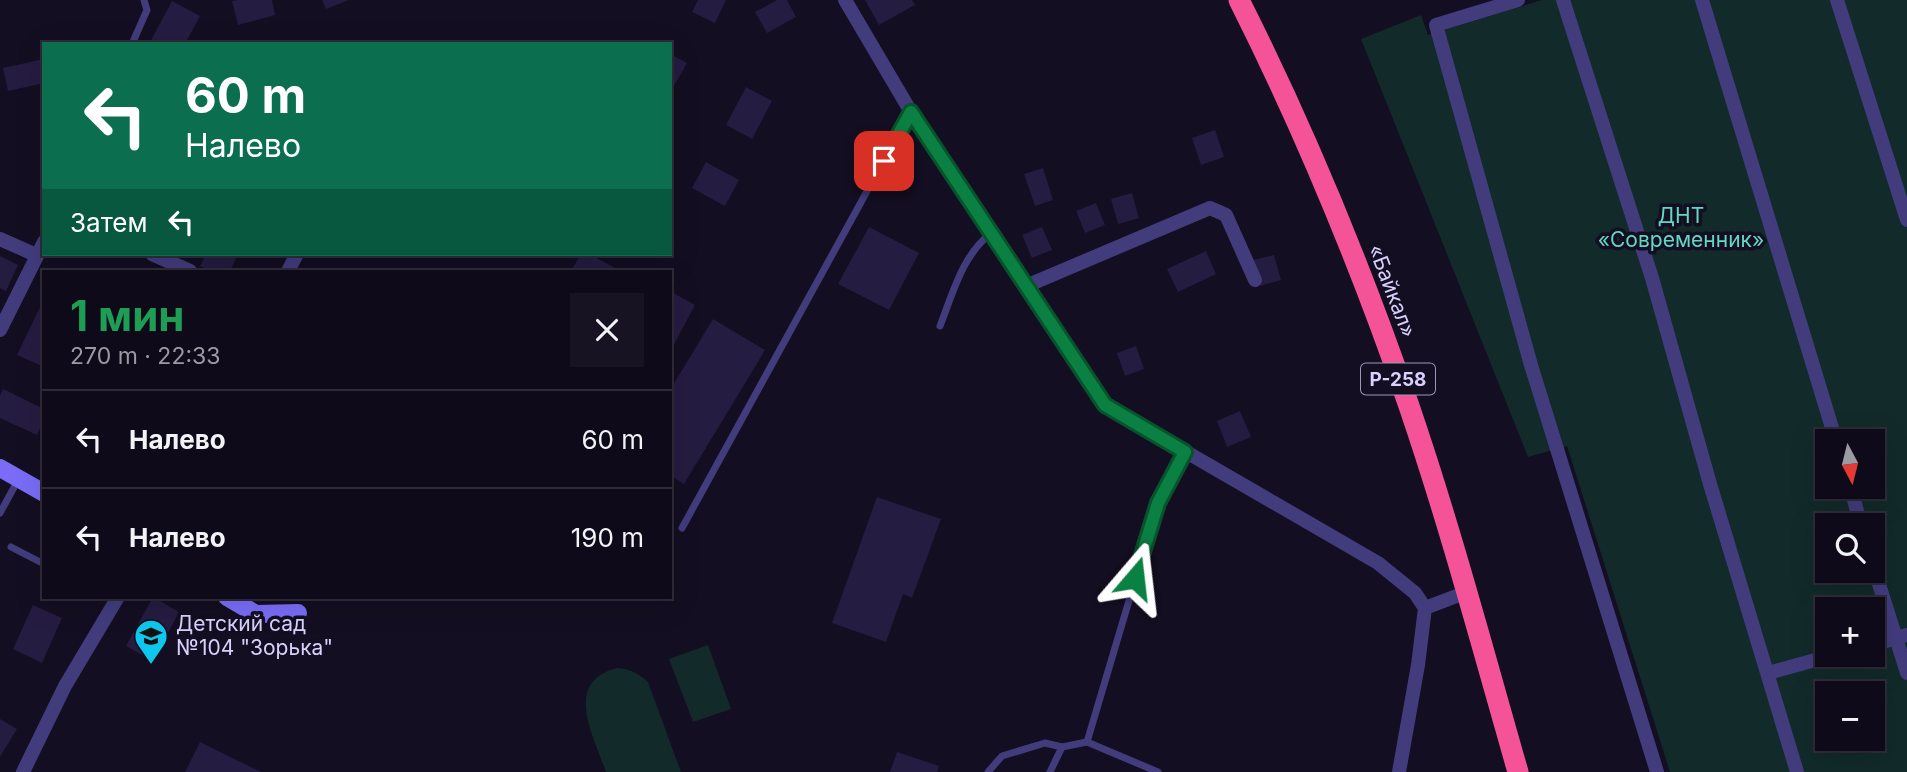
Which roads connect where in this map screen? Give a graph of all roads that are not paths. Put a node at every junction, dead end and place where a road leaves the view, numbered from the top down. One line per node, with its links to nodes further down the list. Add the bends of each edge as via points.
1 (144, 0): 8 (lane, via 146,10)
2 (845, 0): 9 (street)
3 (1239, 0): 31 (highway, «Байкал» / Р-258, via 1318,167 1409,406)
4 (1518, 0): 48 (street, via 1436,25 1531,365)
5 (1563, 0): 38 (street, via 1652,278)
6 (1702, 0): 21 (street)
7 (1837, 0): 10 (street)
8 (133, 42)
9 (911, 112): 11 (street); 27 (lane)
10 (1907, 220)
11 (991, 233): 18 (street); 19 (lane, via 968,257)
12 (0, 239): 14 (street)
13 (42, 246): 14 (street)
14 (36, 256): 20 (street)
15 (157, 256): 16 (street)
16 (189, 270)
17 (1255, 280): 18 (street, via 1226,215 1210,208)
18 (1026, 286): 22 (street, via 1105,405)
19 (940, 326)
20 (0, 330)
21 (1832, 429)
22 (1185, 452): 34 (street, via 1378,563 1415,593); 40 (lane, via 1158,503)
23 (0, 468): 24 (street)
24 (19, 479): 25 (street); 26 (lane)
25 (42, 492)
26 (0, 513)
27 (682, 528)
28 (11, 547): 29 (lane)
29 (42, 563)
30 (1880, 583): 36 (street)
31 (1466, 592): 34 (street); 47 (highway, «Байкал» / Р-258)
32 (117, 599): 42 (street, via 65,686)
33 (230, 599): 35 (street, via 256,614)
34 (1425, 608): 46 (street)
35 (299, 613)
36 (1901, 637): 39 (street)
37 (1815, 660): 38 (street)
38 (1768, 673): 49 (street)
39 (1907, 673)
40 (1087, 742): 41 (lane); 45 (lane)
41 (1062, 747): 43 (lane, via 1045,743 1002,756); 44 (lane)
42 (23, 772)
43 (988, 772)
44 (1050, 772)
45 (1158, 772)
46 (1399, 772)
47 (1517, 772)
48 (1657, 772)
49 (1797, 772)

